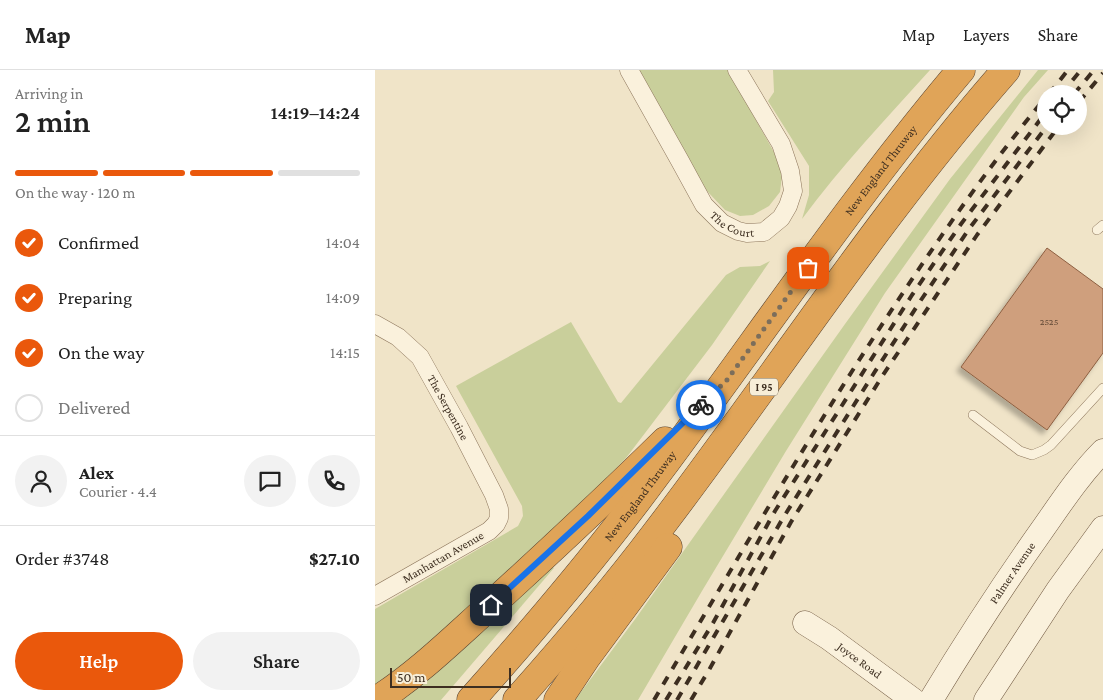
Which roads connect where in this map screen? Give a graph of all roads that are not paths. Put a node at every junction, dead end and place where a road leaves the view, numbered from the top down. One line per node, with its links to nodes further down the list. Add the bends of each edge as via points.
1 (629, 70): 2 (street, The Court, via 704,205 722,223 737,231 764,232 781,218 788,206 793,191 791,178 781,144)
2 (737, 70)
3 (961, 70): 6 (highway, New England Thruway / I 95, via 857,201)
4 (1006, 70): 8 (highway, I 95, via 882,224)
5 (375, 324): 11 (street, The Serpentine, via 398,337 420,357 464,436)
6 (727, 380): 15 (highway, via 588,516 418,670); 16 (highway, New England Thruway / I 95, via 609,538)
7 (1103, 388): 9 (lane, via 1051,445 1031,455 1020,451)
8 (744, 415): 17 (highway, I 95, via 618,581); 18 (highway, via 697,503 671,543)
9 (973, 415)
10 (1103, 451): 20 (street, Palmer Avenue, via 1023,557)
11 (499, 509): 13 (street, Manhattan Avenue, via 499,518 489,531)
12 (1103, 528): 21 (street)
13 (375, 596)
14 (805, 624): 19 (street, Joyce Road)
15 (377, 700)
16 (471, 700)
17 (517, 700)
18 (558, 700)
19 (913, 700)
20 (931, 700)
21 (986, 700)

